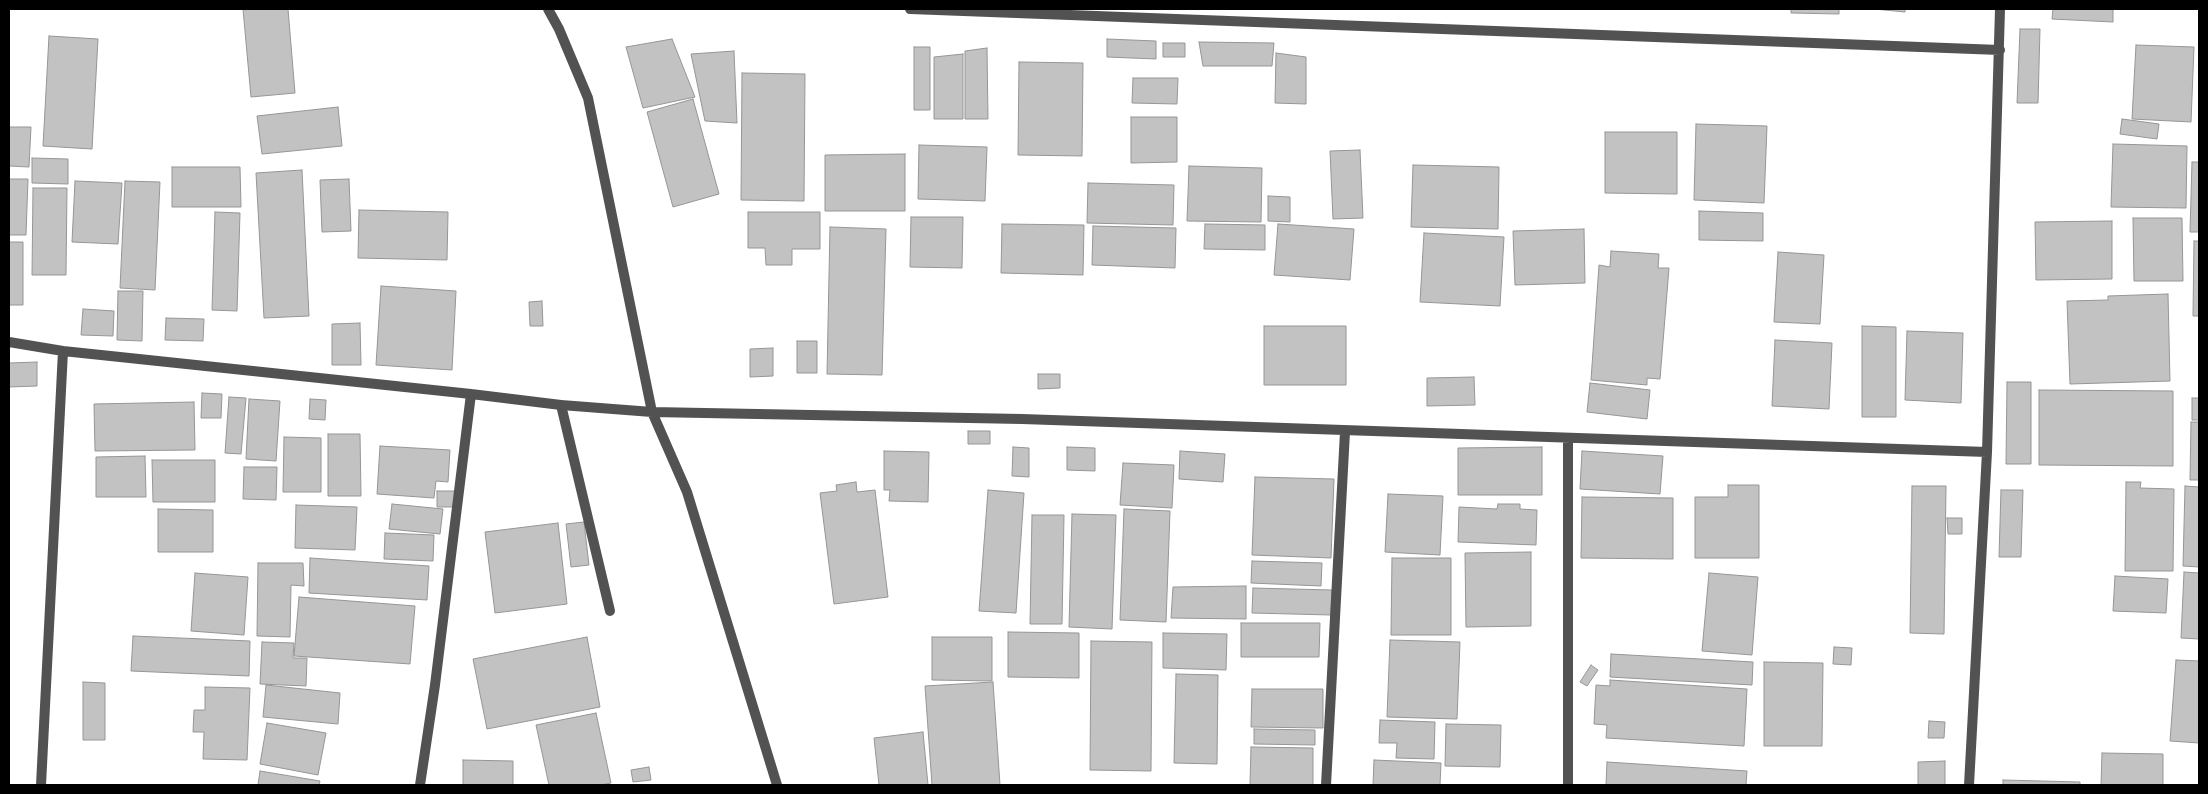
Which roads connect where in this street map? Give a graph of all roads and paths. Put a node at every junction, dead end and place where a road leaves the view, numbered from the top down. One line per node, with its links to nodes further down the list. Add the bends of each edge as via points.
1 (548, 9): 10 (street, via 588,98)
2 (910, 9): 4 (street)
3 (2000, 9): 5 (street)
4 (1018, 10): 5 (street)
5 (2000, 50): 13 (street)
6 (9, 342): 7 (street)
7 (63, 350): 8 (street); 15 (street)
8 (471, 394): 9 (street); 16 (street)
9 (561, 406): 10 (street); 14 (street)
10 (652, 412): 11 (street, via 1022,420); 17 (street, via 687,492)
11 (1346, 432): 12 (street); 18 (street)
12 (1568, 440): 13 (street); 19 (street)
13 (1987, 452): 20 (street)
14 (610, 611)
15 (41, 785)
16 (420, 785)
17 (777, 785)
18 (1326, 785)
19 (1568, 785)
20 (1969, 785)

